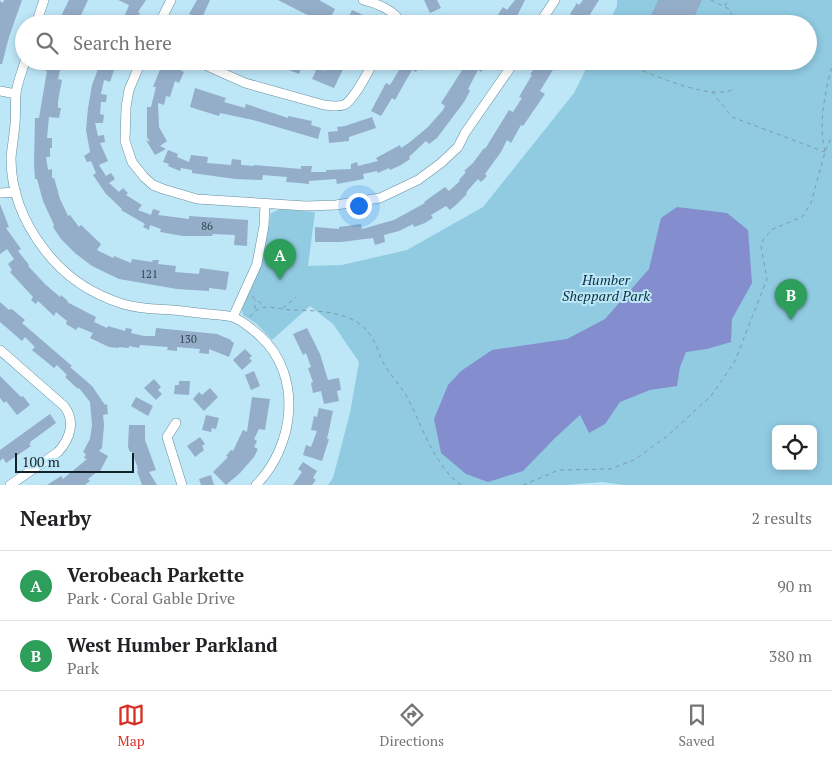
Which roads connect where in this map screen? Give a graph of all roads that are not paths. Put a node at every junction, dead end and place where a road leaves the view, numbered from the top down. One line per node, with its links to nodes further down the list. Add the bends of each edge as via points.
1 (44, 0): 5 (street)
2 (172, 0): 6 (street)
3 (363, 0): 7 (street, via 382,6)
4 (555, 0): 8 (street)
5 (39, 15)
6 (164, 15)
7 (395, 15)
8 (546, 15)
9 (23, 70): 15 (street)
10 (137, 70): 18 (street, via 126,107 125,140 132,162 144,177 153,185 197,199)
11 (216, 70): 12 (street, via 245,83 336,107 351,100)
12 (369, 70)
13 (508, 70): 18 (street, via 458,147 418,180 380,198 336,205)
14 (0, 91): 15 (street)
15 (16, 94): 16 (street, via 11,159)
16 (16, 192): 17 (street); 19 (street, via 23,218 35,238 51,260 82,286 135,307)
17 (0, 193)
18 (265, 204): 19 (street, via 257,264)
19 (233, 317): 24 (street, via 263,338 276,356 282,366 290,398 288,421 275,461)
20 (0, 350): 22 (street, via 64,406 71,419 68,437 58,452)
21 (176, 423): 23 (street, via 167,437)
22 (10, 485)
23 (182, 485)
24 (256, 485)

